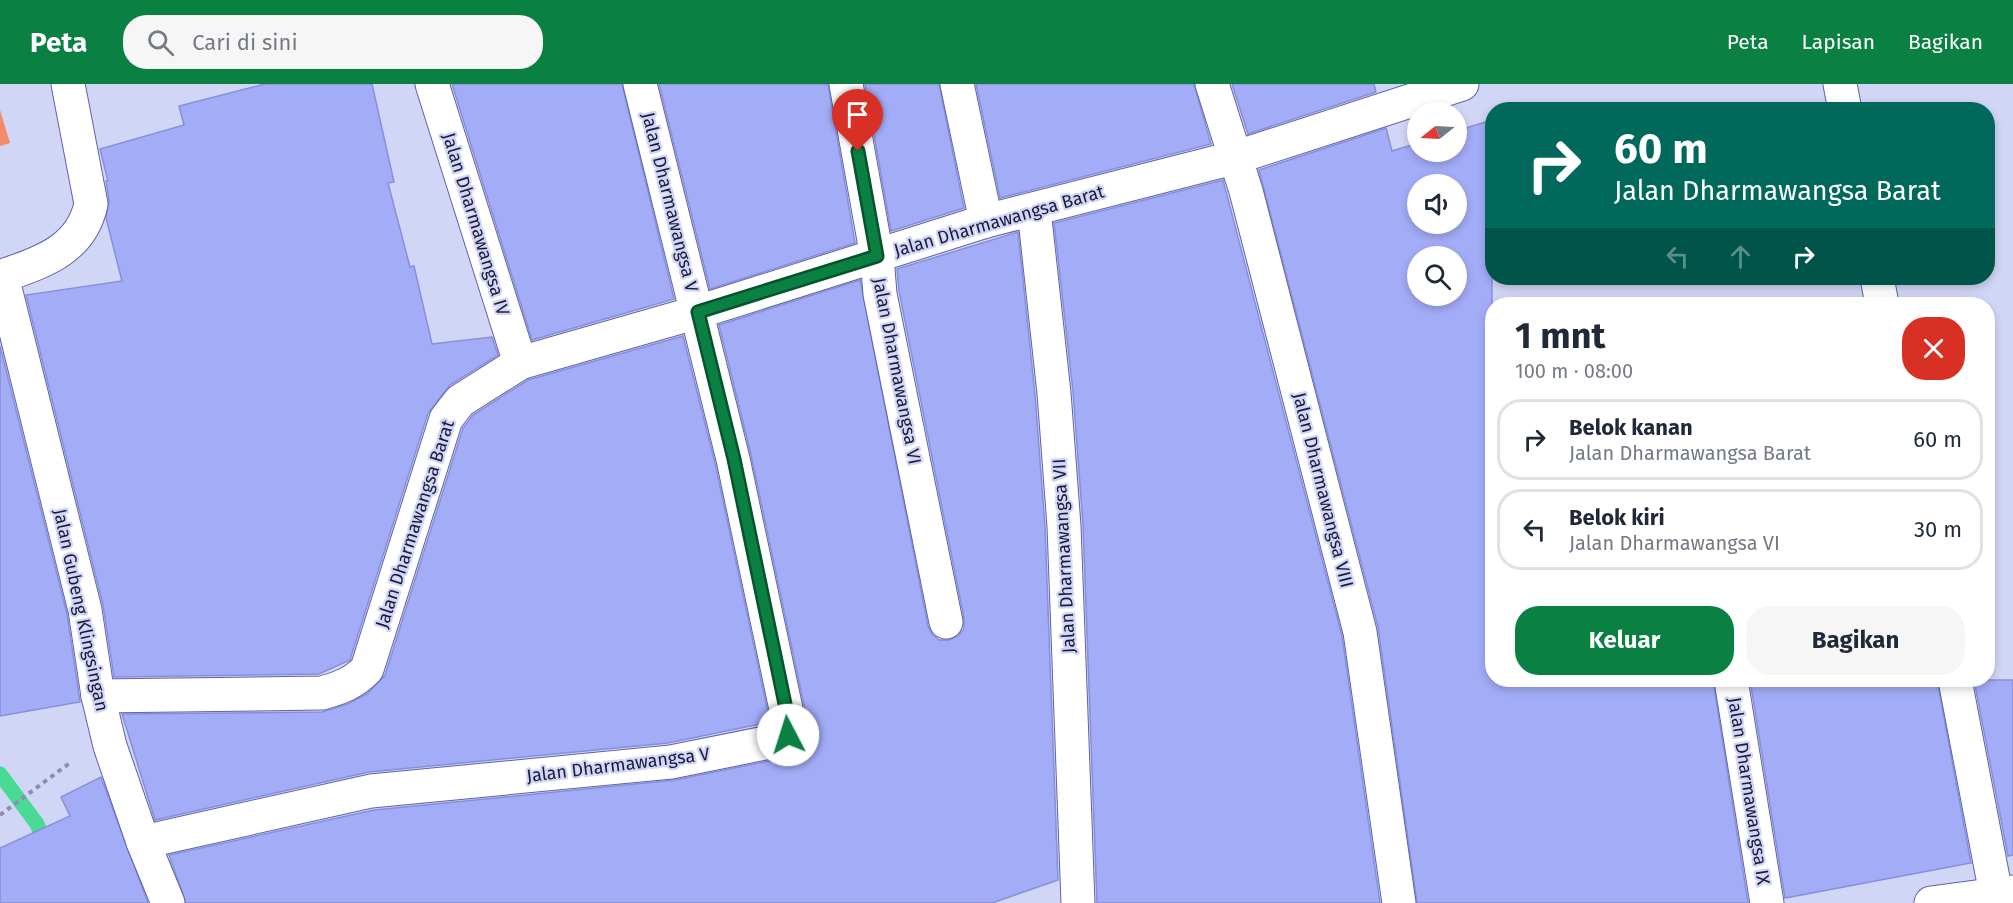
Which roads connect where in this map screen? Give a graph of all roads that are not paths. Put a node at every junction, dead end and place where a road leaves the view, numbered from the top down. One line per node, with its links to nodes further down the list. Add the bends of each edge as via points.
1 (68, 84): 14 (street, via 91,204 87,220 70,245)
2 (432, 84): 16 (street, Jalan Dharmawangsa IV)
3 (640, 84): 15 (street, Jalan Dharmawangsa V)
4 (846, 84): 13 (street, Jalan Dharmawangsa VI)
5 (957, 84): 12 (street)
6 (1212, 84): 10 (street, Jalan Dharmawangsa VIII)
7 (1462, 84): 10 (street, Jalan Dharmawangsa Barat)
8 (1840, 84): 9 (street)
9 (1843, 102)
10 (1237, 157): 11 (street, Jalan Dharmawangsa Barat); 25 (street, Jalan Dharmawangsa VIII, via 1360,632)
11 (1034, 210): 12 (street, Jalan Dharmawangsa Barat); 24 (street, Jalan Dharmawangsa VII, via 1064,526)
12 (987, 221): 13 (street, Jalan Dharmawangsa Barat)
13 (877, 256): 15 (street, Jalan Dharmawangsa Barat); 17 (street, Jalan Dharmawangsa VI, via 880,294)
14 (1, 276): 20 (street, Jalan Gubeng Klingsingan, via 85,610)
15 (698, 312): 16 (street, Jalan Dharmawangsa Barat); 21 (street, Jalan Dharmawangsa V, via 765,603 790,728 788,735 671,762 371,791)
16 (520, 363): 20 (street, Jalan Dharmawangsa Barat, via 460,401 446,419 367,669 358,679 322,693)
17 (946, 622)
18 (1732, 687): 26 (street, Jalan Dharmawangsa IX)
19 (1957, 687): 22 (street)
20 (98, 696): 21 (street, Jalan Gubeng Klingsingan, via 110,746)
21 (143, 842): 23 (street, Jalan Gubeng Klingsingan)
22 (2005, 893): 27 (street)
23 (168, 903)
24 (1078, 903)
25 (1399, 903)
26 (1767, 903)
27 (1931, 903)

